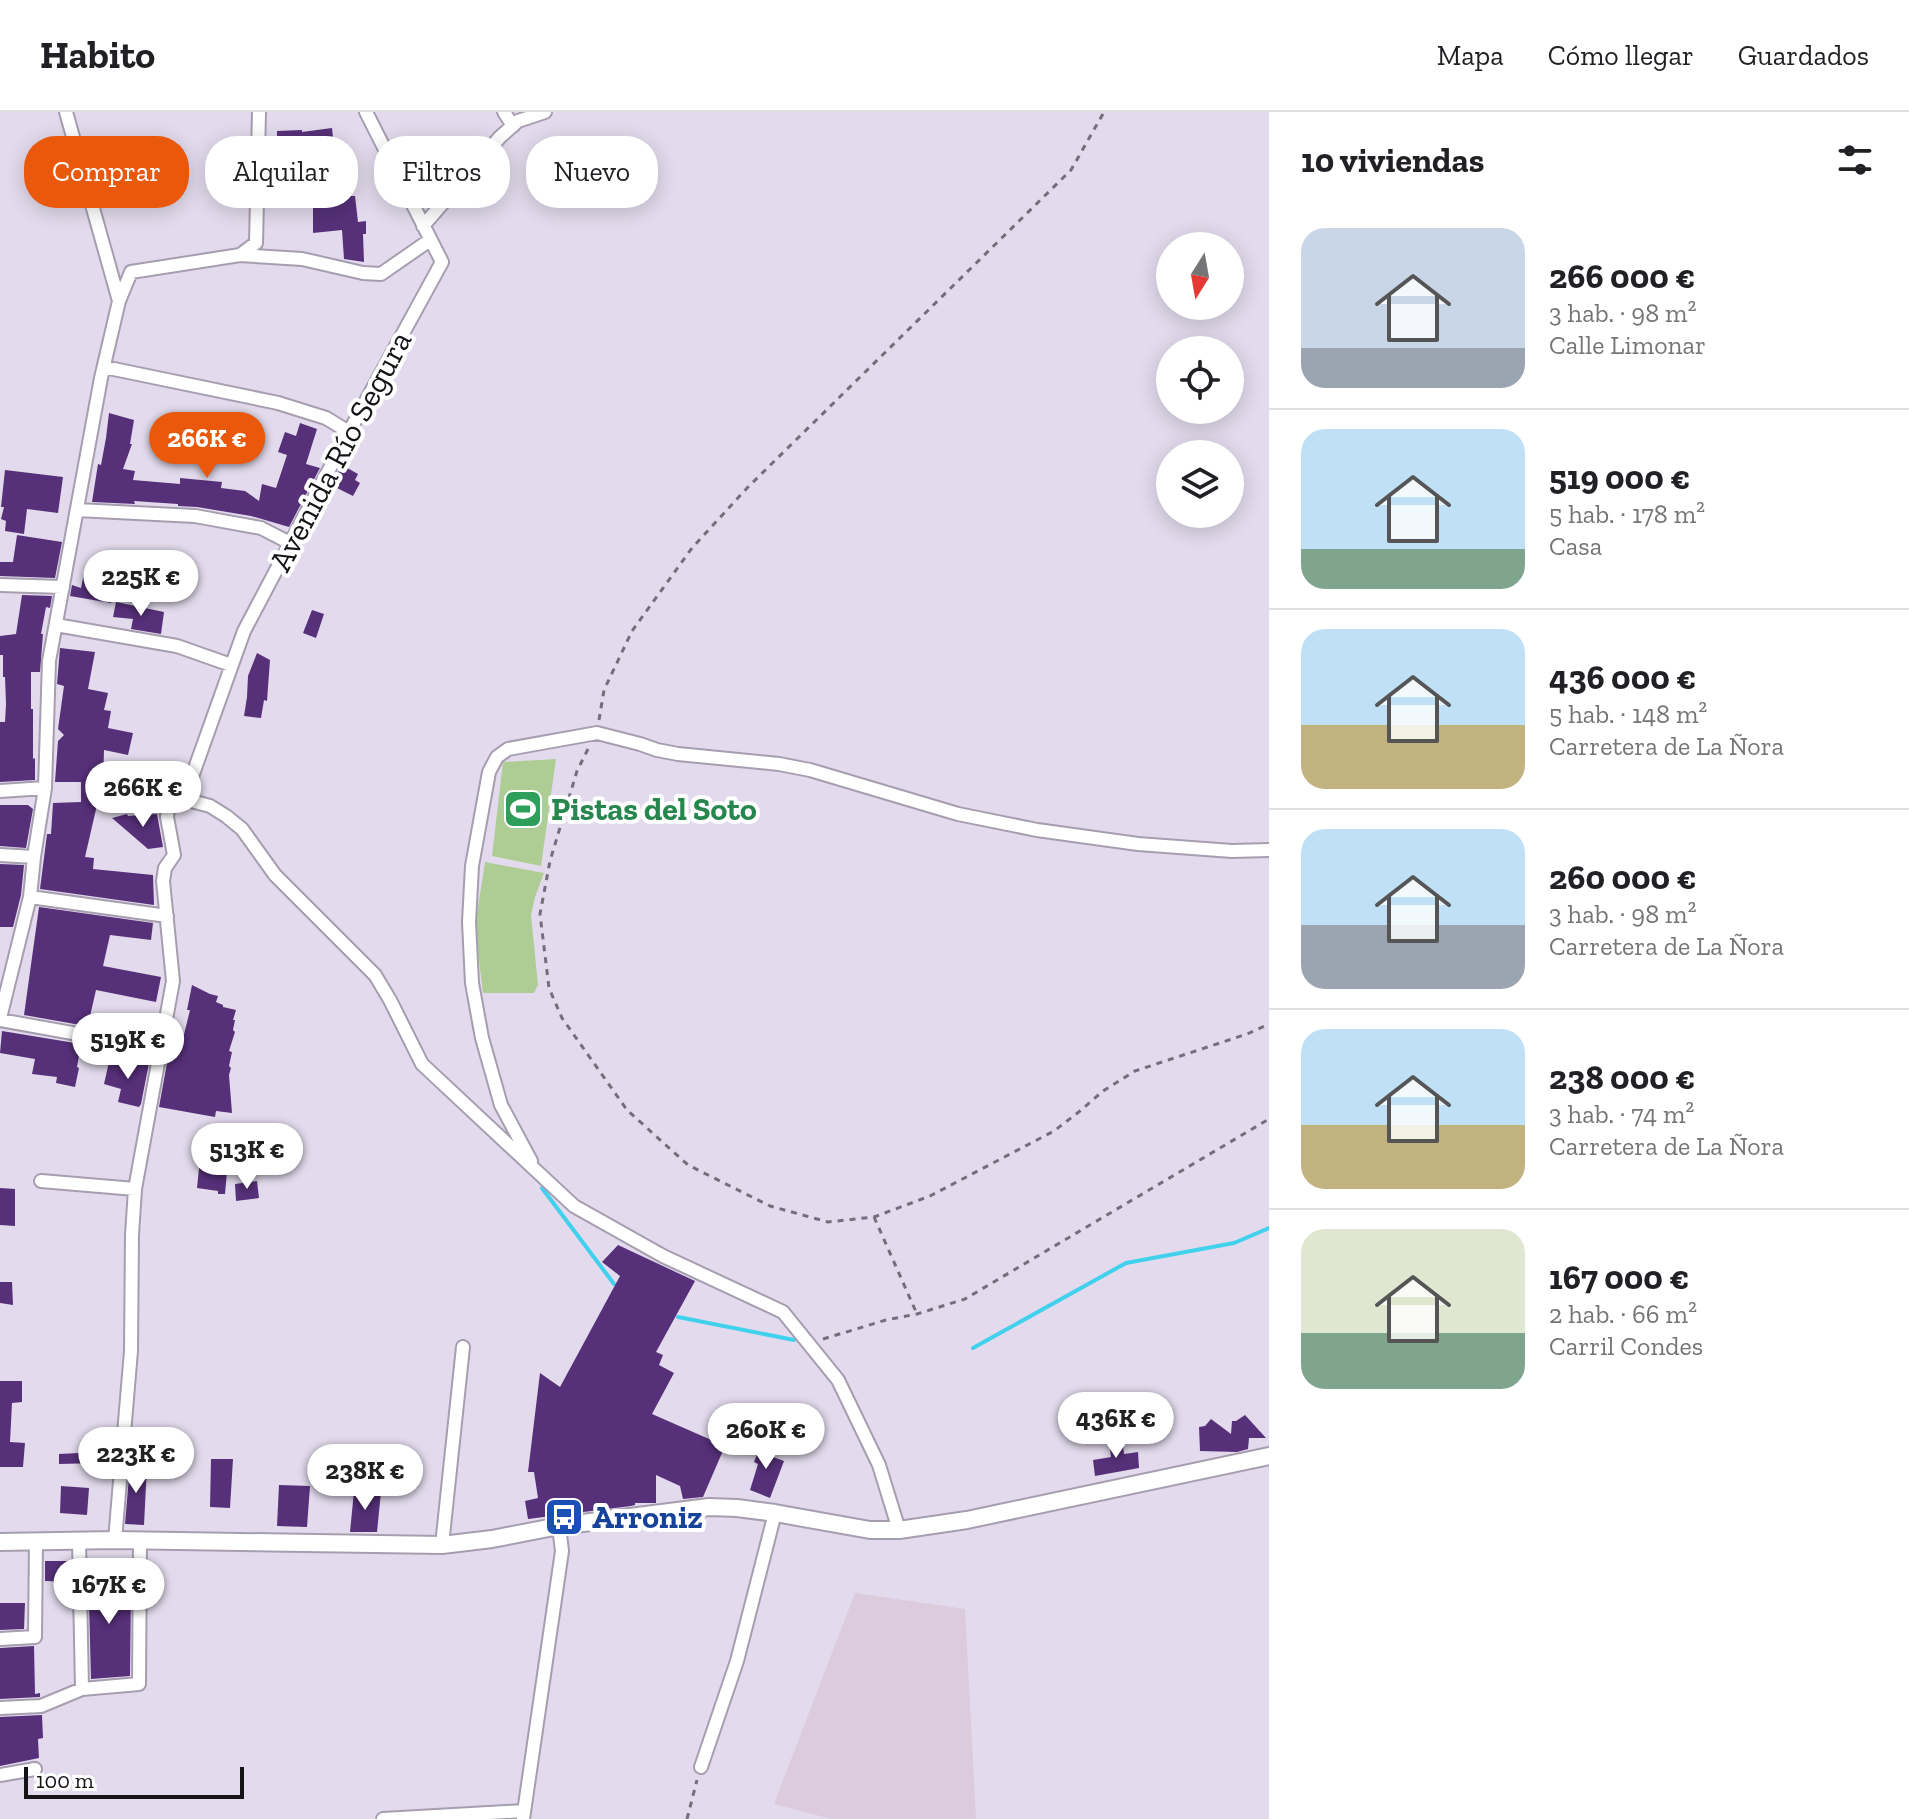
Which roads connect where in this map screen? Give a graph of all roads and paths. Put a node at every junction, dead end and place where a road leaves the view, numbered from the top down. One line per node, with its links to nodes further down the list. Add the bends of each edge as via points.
1 (66, 112): 11 (street)
2 (259, 112): 10 (street, via 256,243)
3 (366, 112): 8 (street, Avenida Río Segura)
4 (504, 112): 7 (street)
5 (545, 112): 7 (street)
6 (1104, 112): 20 (path, via 1071,170 692,548 632,631 604,690)
7 (513, 126): 8 (street)
8 (423, 226): 9 (street, Avenida Río Segura)
9 (430, 240): 10 (street, via 381,274 302,259); 13 (street, Avenida Río Segura, via 442,262)
10 (240, 255): 11 (street, via 131,272)
11 (119, 301): 12 (street)
12 (104, 367): 13 (street, via 278,403 326,418); 14 (street)
13 (349, 432): 15 (street, Avenida Río Segura)
14 (77, 510): 15 (street, via 195,516 261,528); 17 (street)
15 (290, 543): 19 (street, Avenida Río Segura)
16 (0, 585): 17 (street)
17 (63, 587): 18 (street)
18 (56, 625): 19 (street, via 177,646); 21 (street, via 49,661)
19 (231, 665): 23 (street, Avenida Río Segura)
20 (597, 733): 24 (street, via 678,754 810,770 958,814 1037,830 1138,844); 33 (street, via 508,749 497,757 489,772 472,866 472,983 482,1038 501,1105); 36 (path, via 577,771 540,914 549,988 562,1018 627,1110 688,1165 770,1206 828,1222)
21 (45, 788): 22 (street); 26 (street)
22 (0, 791)
23 (184, 799): 28 (street, Avenida Río Segura, via 168,809 174,855 163,874); 33 (street, via 210,806 242,829 275,875 375,975 422,1064)
24 (1269, 850)
25 (0, 855): 26 (street)
26 (34, 857): 27 (street)
27 (30, 897): 28 (street); 29 (street)
28 (167, 916): 31 (street, via 173,981)
29 (0, 1019): 31 (street)
30 (1269, 1024): 36 (path, via 1135,1071 1054,1131 930,1196)
31 (161, 1049): 35 (street)
32 (1269, 1119): 37 (path, via 965,1299)
33 (537, 1172): 38 (street, via 574,1206 663,1256 783,1312)
34 (41, 1181): 35 (street)
35 (135, 1189): 46 (street, via 131,1351)
36 (874, 1217): 37 (path)
37 (917, 1314): 38 (path)
38 (808, 1344): 43 (street, via 838,1380 879,1465)
39 (463, 1347): 49 (street)
40 (1269, 1456): 43 (main road)
41 (775, 1513): 42 (main road, via 709,1507); 43 (main road); 53 (street, via 737,1661)
42 (559, 1526): 49 (main road); 56 (street, via 562,1551)
43 (899, 1530)
44 (36, 1540): 45 (main road); 48 (main road); 50 (street, via 35,1637)
45 (79, 1540): 46 (main road); 51 (street)
46 (115, 1540): 47 (main road)
47 (140, 1541): 49 (main road); 51 (street, via 139,1684)
48 (0, 1542)
49 (442, 1545)
50 (0, 1639)
51 (82, 1689): 52 (street, via 41,1706)
52 (0, 1708)
53 (701, 1767): 58 (path)
54 (35, 1769): 55 (street)
55 (0, 1775)
56 (523, 1815): 57 (street)
57 (383, 1819)
58 (687, 1819)

